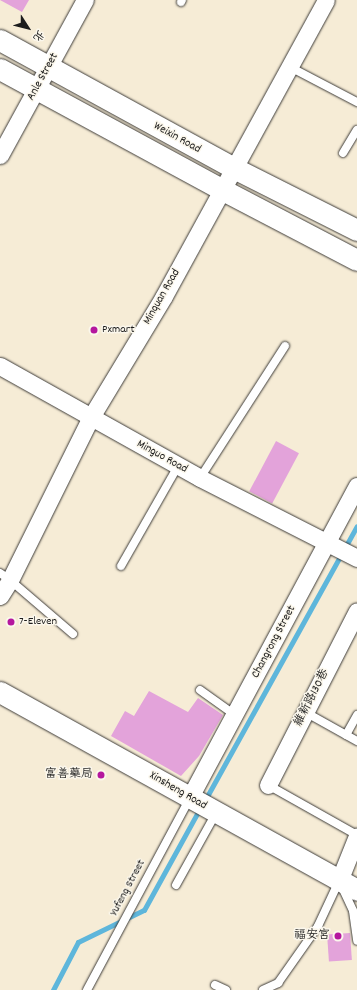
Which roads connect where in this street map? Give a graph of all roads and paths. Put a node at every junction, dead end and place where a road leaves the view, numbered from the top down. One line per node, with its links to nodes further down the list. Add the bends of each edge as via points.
1 (85, 0): 5 (street, Anle Street)
2 (326, 0): 4 (street, Minquan Road)
3 (0, 40): 5 (street, Weixin Road)
4 (290, 66): 8 (lane); 12 (street, Minquan Road)
5 (48, 67): 7 (street, Anle Street); 12 (street, Weixin Road)
6 (0, 69): 7 (street, Weixin Road)
7 (36, 89): 11 (street, Anle Street); 13 (street, Weixin Road)
8 (357, 102)
9 (357, 130): 10 (lane)
10 (343, 153)
11 (0, 155)
12 (234, 168): 13 (street, Minquan Road); 14 (street, Weixin Road)
13 (222, 189): 15 (street, Weixin Road); 18 (street, Minquan Road, via 164,296)
14 (357, 230)
15 (357, 260)
16 (285, 346): 20 (lane)
17 (0, 366): 18 (street, Minguo Road)
18 (91, 417): 19 (street, Minguo Road); 25 (street, Minquan Road)
19 (178, 466): 20 (street, Minguo Road); 24 (lane)
20 (200, 478): 22 (street, Minguo Road)
21 (357, 486): 22 (street, Changrong Street)
22 (327, 544): 23 (street, Minguo Road); 32 (street, Changrong Street)
23 (357, 558)
24 (121, 566)
25 (5, 577): 26 (street, Minquan Road); 28 (lane)
26 (0, 596)
27 (357, 611): 31 (street, 維新路130巷)
28 (73, 634)
29 (200, 690): 32 (lane)
30 (0, 692): 37 (street, Xinsheng Road)
31 (305, 712): 34 (lane); 36 (street, 維新路130巷)
32 (235, 715): 37 (street, Changrong Street)
33 (357, 715): 34 (lane)
34 (346, 735): 35 (lane)
35 (357, 741)
36 (268, 785): 38 (lane)
37 (203, 805): 39 (lane); 40 (street, Xinsheng Road); 43 (lane, Yufeng Street)
38 (357, 836): 40 (street)
39 (176, 885)
40 (348, 885): 41 (lane); 45 (lane, via 278,982)
41 (357, 941)
42 (215, 985): 44 (lane)
43 (87, 990)
44 (226, 990)
45 (263, 990)

